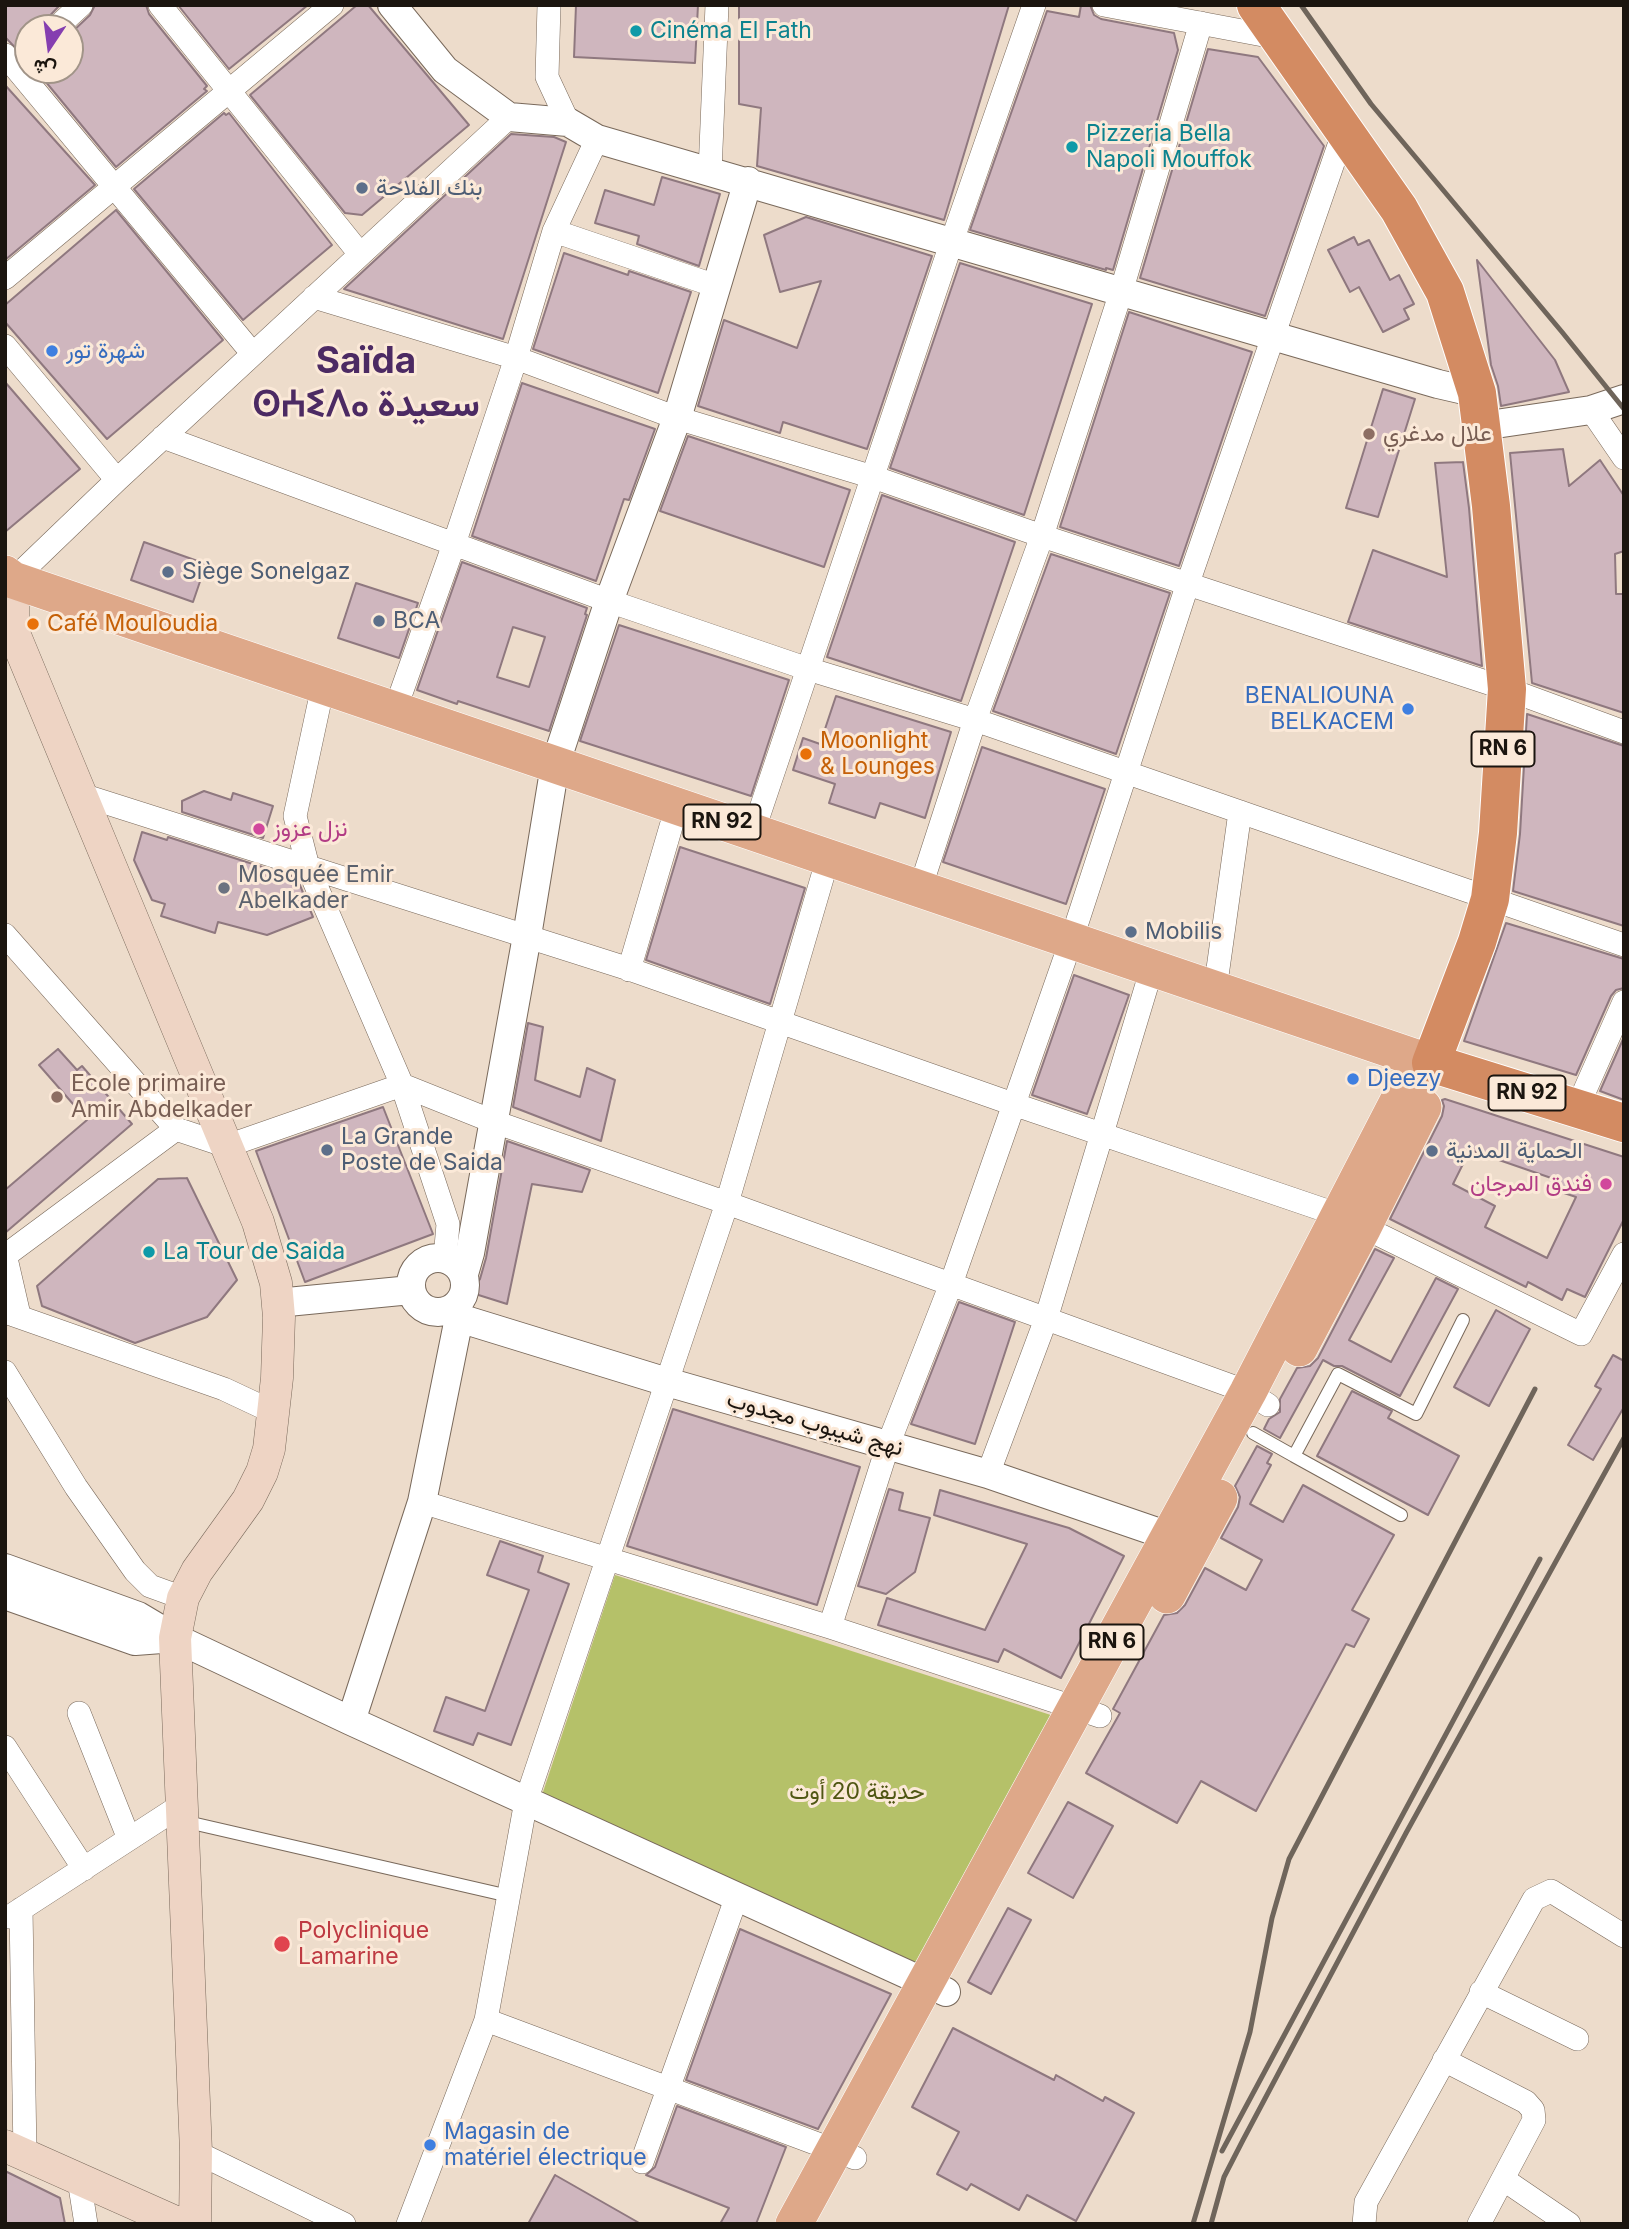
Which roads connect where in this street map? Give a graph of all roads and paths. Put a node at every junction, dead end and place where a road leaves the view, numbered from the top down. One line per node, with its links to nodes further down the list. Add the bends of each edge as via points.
1 (160, 5): 12 (street)
2 (332, 5): 12 (street)
3 (392, 5): 13 (street, via 445,70)
4 (549, 5): 14 (street, via 547,77)
5 (717, 5): 17 (street)
6 (1034, 5): 21 (street)
7 (1104, 5): 10 (street)
8 (1256, 5): 9 (highway, RN 6)
9 (1270, 21): 10 (street); 15 (highway, RN 6)
10 (1201, 23): 25 (street)
11 (13, 61): 19 (street)
12 (229, 91): 19 (street); 22 (street)
13 (509, 117): 14 (street); 22 (street)
14 (568, 122): 16 (street)
15 (1344, 131): 27 (street); 32 (highway, RN 6, via 1399,209 1445,292)
16 (597, 139): 17 (street); 20 (street)
17 (710, 172): 18 (street)
18 (748, 181): 21 (street); 24 (street)
19 (114, 186): 23 (street); 28 (street)
20 (554, 231): 24 (street); 30 (street)
21 (952, 241): 25 (street); 37 (street)
22 (360, 254): 26 (street)
23 (5, 278)
24 (716, 286): 34 (street)
25 (1121, 292): 27 (street); 39 (street)
26 (314, 297): 28 (street); 30 (street)
27 (1275, 336): 32 (street, via 1438,384); 42 (street)
28 (253, 354): 35 (street)
29 (9, 358): 38 (street)
30 (516, 358): 34 (street); 40 (street)
31 (1624, 399): 33 (street)
32 (1479, 410): 33 (street); 47 (highway, RN 6)
33 (1591, 410): 36 (street)
34 (677, 418): 37 (street); 43 (street)
35 (163, 437): 38 (street); 40 (street)
36 (1624, 458)
37 (873, 477): 39 (street); 45 (street)
38 (117, 480): 41 (street)
39 (1042, 536): 42 (street); 49 (street)
40 (454, 544): 43 (street); 48 (street)
41 (9, 577): 44 (main road); 46 (main road, RN 92)
42 (1188, 583): 47 (street); 52 (street)
43 (609, 601): 45 (street); 51 (street)
44 (9, 634): 53 (main road)
45 (807, 668): 49 (street); 56 (street)
46 (323, 685): 48 (main road, RN 92); 58 (street, via 295,816)
47 (1507, 689): 50 (street); 60 (highway, RN 6)
48 (395, 710): 51 (main road, RN 92)
49 (975, 720): 52 (street); 59 (street)
50 (1624, 732)
51 (555, 765): 54 (main road, RN 92); 62 (street)
52 (1127, 772): 55 (street); 63 (street)
53 (82, 795): 58 (street); 78 (main road)
54 (677, 806): 56 (main road, RN 92); 66 (street)
55 (1240, 812): 60 (street); 67 (street)
56 (753, 832): 57 (main road, RN 92)
57 (828, 858): 59 (main road, RN 92); 69 (street)
58 (308, 867): 62 (street); 71 (street)
59 (920, 889): 63 (main road, RN 92)
60 (1490, 899): 64 (street); 70 (highway, RN 6)
61 (5, 935): 76 (street)
62 (527, 936): 66 (street); 74 (street)
63 (1071, 941): 65 (main road, RN 92); 72 (street)
64 (1624, 945)
65 (1152, 968): 67 (main road, RN 92); 77 (street)
66 (629, 970): 69 (street)
67 (1215, 990): 70 (main road, RN 92)
68 (1624, 1002): 73 (street)
69 (778, 1022): 72 (street); 79 (street)
70 (1431, 1063): 73 (highway, RN 92); 80 (main road, RN 6, via 1404,1090)
71 (402, 1085): 74 (street); 78 (street); 81 (street)
72 (1013, 1104): 77 (street); 85 (street)
73 (1577, 1108): 75 (highway, RN 92)
74 (492, 1121): 79 (street); 81 (street)
75 (1624, 1123)
76 (176, 1129): 78 (street); 82 (street)
77 (1102, 1135): 80 (street); 90 (street)
78 (227, 1146): 87 (main road, via 258,1222 276,1283)
79 (727, 1203): 85 (street); 93 (street)
80 (1351, 1221): 83 (street, via 1581,1334); 94 (main road, RN 6)
81 (461, 1223): 84 (street)
82 (6, 1254): 89 (street)
83 (1624, 1254)
84 (455, 1267): 86 (street, via 437,1257 423,1262 412,1277); 88 (street, via 466,1290)
85 (951, 1284): 90 (street); 96 (street)
86 (411, 1290): 87 (street); 88 (street, via 417,1303 432,1312)
87 (277, 1303): 95 (main road)
88 (455, 1310): 93 (street, نهج شيبوب مجدوب); 99 (street)
89 (12, 1313): 95 (street)
90 (1046, 1319): 94 (street); 98 (street)
91 (1463, 1320): 97 (lane, via 1416,1413 1338,1374)
92 (5, 1372): 105 (street, via 76,1487 141,1579)
93 (667, 1382): 96 (street, نهج شيبوب مجدوب); 102 (street)
94 (1256, 1410): 97 (lane); 101 (main road, RN 6)
95 (273, 1412): 105 (main road, via 262,1472)
96 (888, 1445): 98 (street, نهج شيبوب مجدوب); 106 (street)
97 (1294, 1456): 100 (lane)
98 (988, 1474): 101 (street, نهج شيبوب مجدوب)
99 (422, 1502): 102 (street); 110 (street)
100 (1401, 1515)
101 (1182, 1540): 108 (main road, RN 6)
102 (608, 1558): 106 (street); 112 (street)
103 (5, 1568): 107 (street, via 138,1616)
104 (5, 1595): 107 (street, via 135,1642)
105 (183, 1598): 107 (main road)
106 (830, 1627): 108 (street)
107 (175, 1639): 110 (street); 113 (main road)
108 (1088, 1711): 120 (main road, RN 6)
109 (79, 1713): 114 (street)
110 (351, 1721): 112 (street)
111 (5, 1747): 115 (street)
112 (526, 1801): 116 (street); 117 (street)
113 (183, 1813): 114 (street); 116 (lane); 127 (main road)
114 (129, 1839): 115 (street)
115 (84, 1868): 118 (street)
116 (509, 1896): 122 (street)
117 (737, 1896): 120 (street); 125 (street)
118 (13, 1914): 126 (street)
119 (1624, 1936): 121 (street, via 1551,1891 1534,1899)
120 (936, 1987): 128 (main road, RN 6)
121 (1482, 1992): 123 (street); 124 (street)
122 (486, 2020): 125 (street); 136 (street)
123 (1577, 2039)
124 (1444, 2060): 130 (street, via 1526,2102 1533,2110 1534,2120); 139 (street, via 1366,2202)
125 (668, 2087): 128 (street); 129 (street)
126 (15, 2151): 131 (main road)
127 (195, 2152): 134 (main road); 135 (street)
128 (845, 2153): 137 (main road, RN 6); 138 (main road, RN 6)
129 (642, 2162)
130 (1503, 2179): 140 (street); 141 (street)
131 (79, 2180): 132 (street); 133 (main road)
132 (86, 2224)
133 (180, 2224)
134 (195, 2224)
135 (344, 2224)
136 (408, 2224)
137 (794, 2224)
138 (819, 2224)
139 (1364, 2224)
140 (1479, 2224)
141 (1569, 2224)

